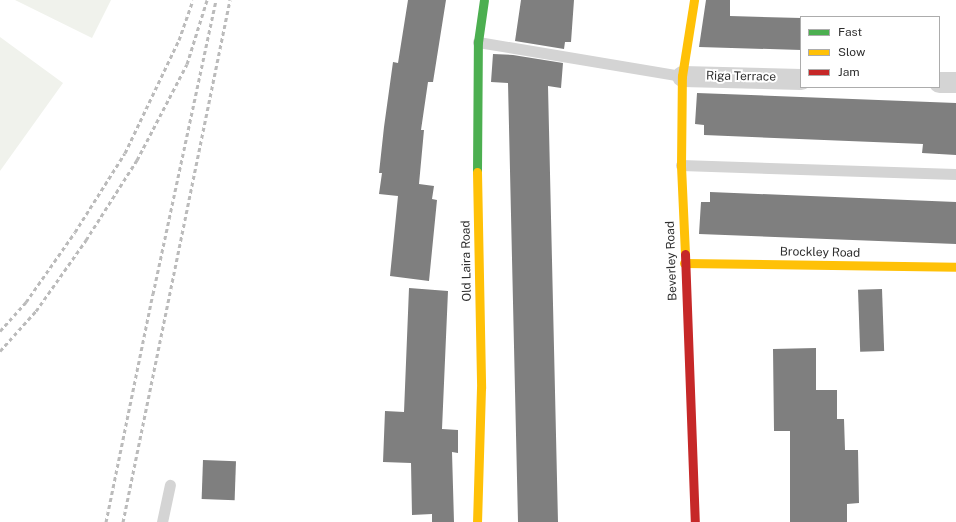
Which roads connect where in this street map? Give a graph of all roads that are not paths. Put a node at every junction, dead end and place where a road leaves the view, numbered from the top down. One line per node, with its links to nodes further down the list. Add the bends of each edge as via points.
1 (484, 0): 3 (street, Old Laira Road)
2 (694, 0): 4 (street, Beverley Road)
3 (478, 42): 4 (lane); 14 (street, Old Laira Road, via 476,137 481,388)
4 (682, 76): 5 (street, Riga Terrace); 8 (street, Beverley Road)
5 (800, 79)
6 (940, 82): 7 (street)
7 (956, 82)
8 (681, 165): 9 (lane); 10 (street, Beverley Road)
9 (956, 174)
10 (684, 263): 11 (street, Brockley Road); 15 (street, Beverley Road)
11 (956, 267)
12 (170, 485): 13 (lane)
13 (162, 522)
14 (477, 522)
15 (695, 522)

